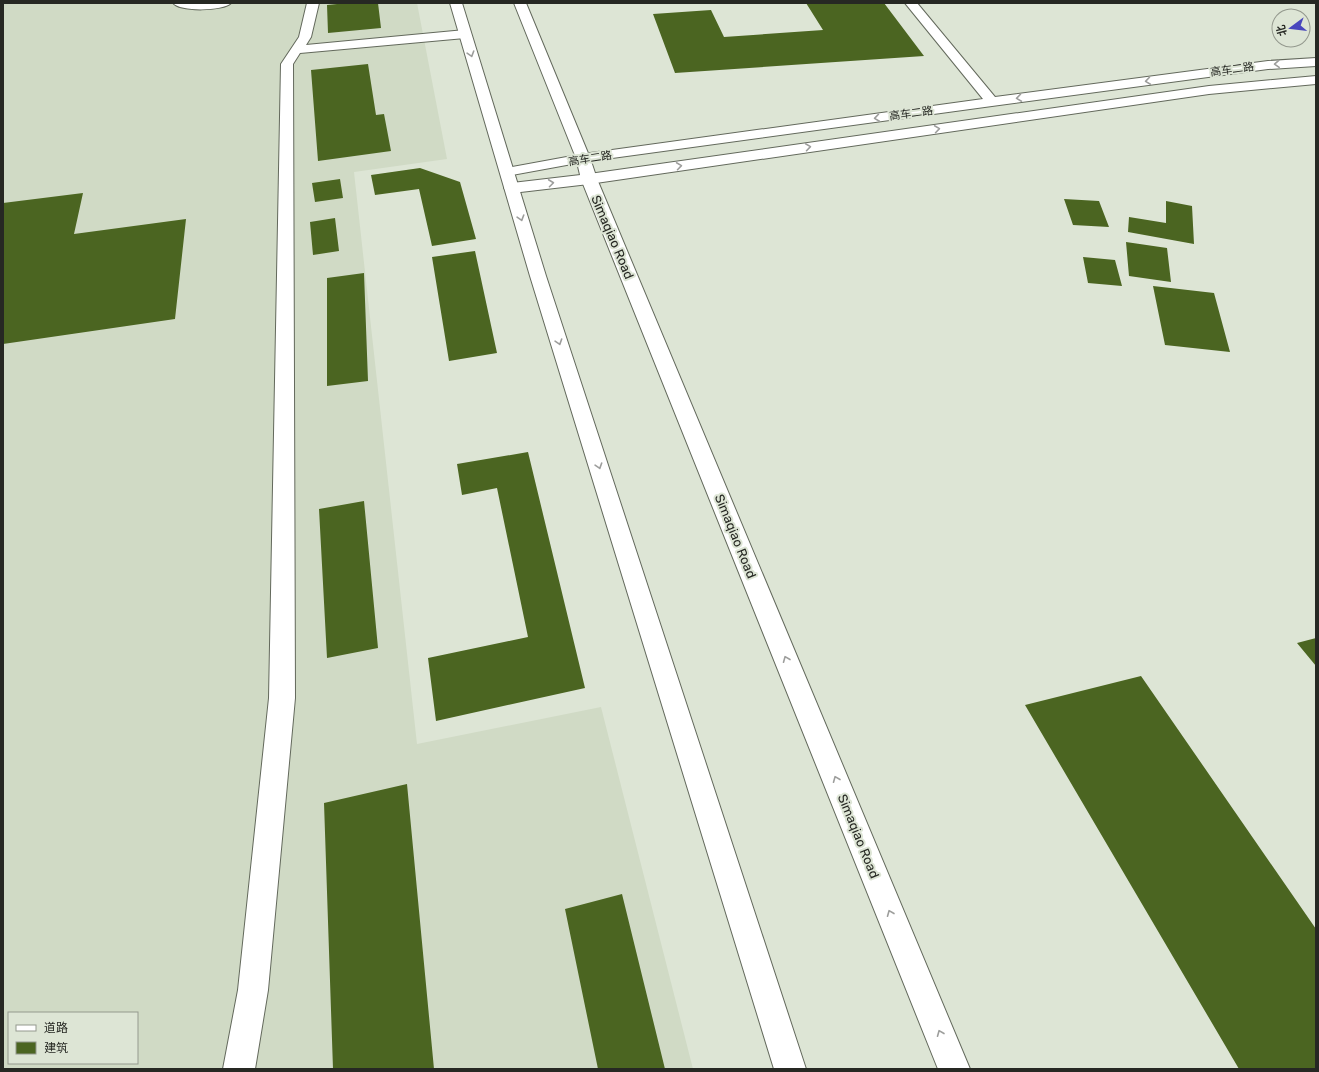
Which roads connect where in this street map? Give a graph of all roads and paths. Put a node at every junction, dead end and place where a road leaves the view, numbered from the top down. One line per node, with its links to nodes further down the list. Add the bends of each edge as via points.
1 (179, 3): 2 (main road, via 189,7)
2 (225, 3)
3 (313, 3): 8 (main road, via 305,37)
4 (456, 3): 7 (main road)
5 (520, 3): 12 (main road, Simaqiao Road)
6 (912, 3): 11 (main road)
7 (465, 34): 8 (main road); 13 (main road, one-way to 13)
8 (296, 50): 14 (main road, via 287,64 282,698 253,990)
9 (1316, 62): 11 (main road, 高车二路, one-way to 11, via 1268,65)
10 (1316, 80): 12 (main road, 高车二路, one-way to 10, via 1209,90)
11 (992, 102): 12 (main road, 高车二路, one-way to 12)
12 (586, 169): 13 (main road, 高车二路, one-way to 12); 13 (main road, 高车二路); 16 (main road, Simaqiao Road, one-way to 12)
13 (509, 180): 15 (main road, one-way to 15)
14 (239, 1069)
15 (790, 1069)
16 (954, 1069)

